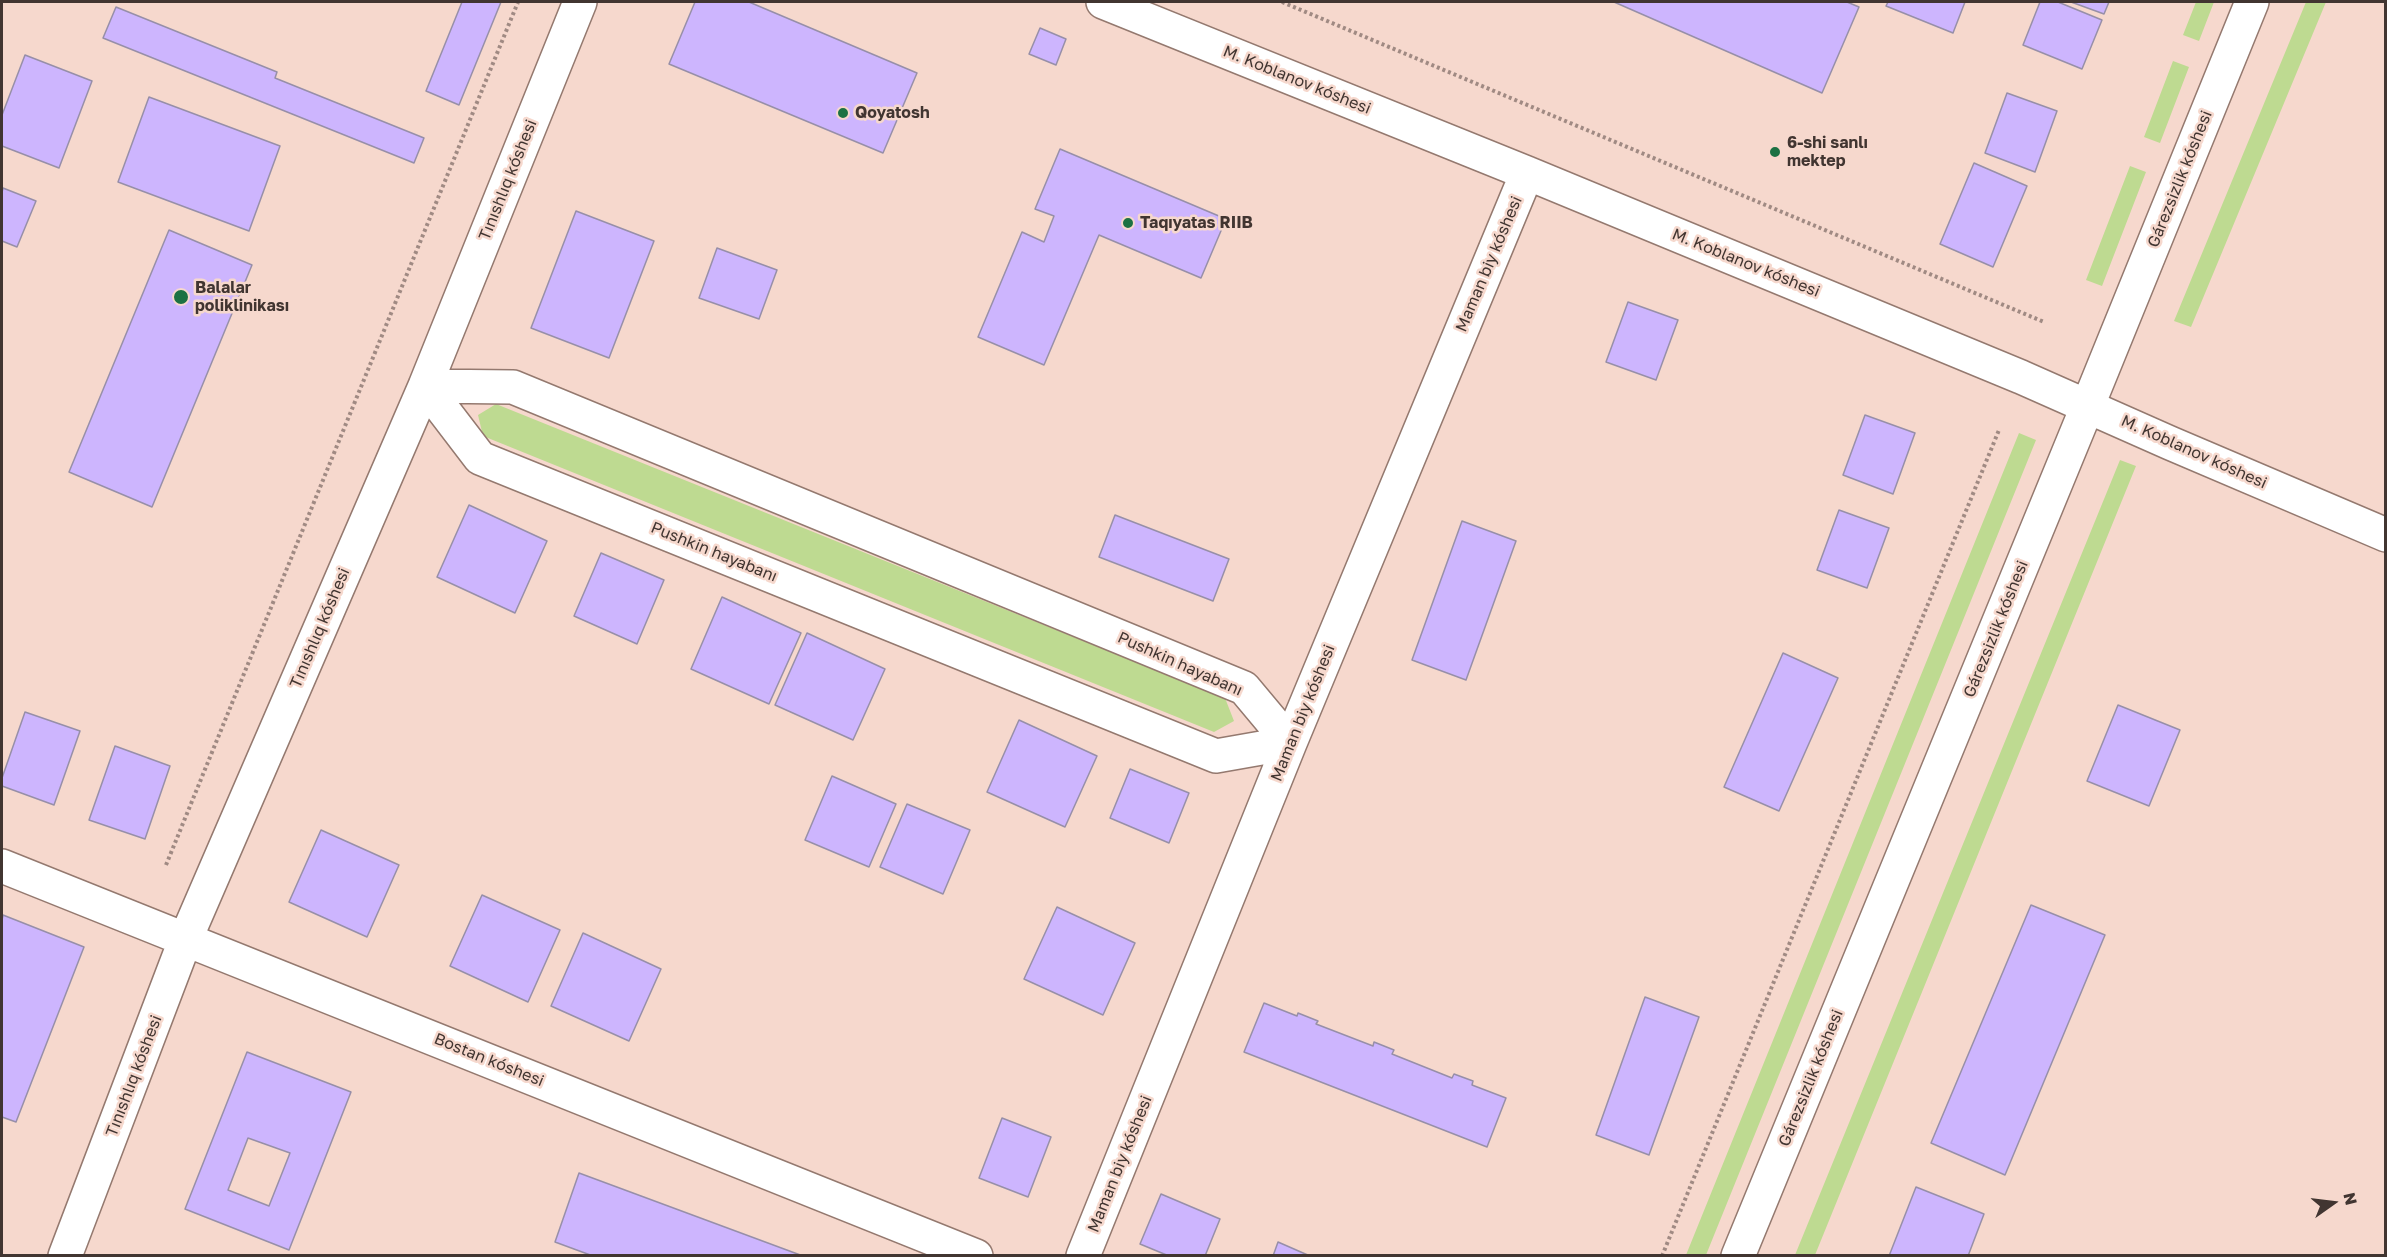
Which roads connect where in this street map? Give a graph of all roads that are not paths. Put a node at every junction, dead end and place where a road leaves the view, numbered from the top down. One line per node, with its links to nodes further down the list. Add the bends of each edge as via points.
1 (580, 2): 5 (street, Tınıshlıq kóshesi)
2 (1103, 2): 4 (street, M. Koblanov kóshesi)
3 (2252, 2): 6 (street, Gárezsizlik kóshesi)
4 (1527, 172): 6 (street, M. Koblanov kóshesi); 8 (street, Maman biy kóshesi)
5 (425, 386): 8 (street, Pushkin hayabanı, via 513,387 1244,688); 8 (street, Pushkin hayabanı, via 480,458 1216,756); 10 (street, Tınıshlıq kóshesi)
6 (2088, 405): 7 (street, M. Koblanov kóshesi); 14 (street, Gárezsizlik kóshesi)
7 (2385, 535)
8 (1290, 743): 13 (street, Maman biy kóshesi)
9 (2, 866): 10 (street, Bostan kóshesi)
10 (186, 938): 11 (street, Tınıshlıq kóshesi); 12 (street, Bostan kóshesi)
11 (65, 1256)
12 (976, 1256)
13 (1083, 1256)
14 (1738, 1256)

